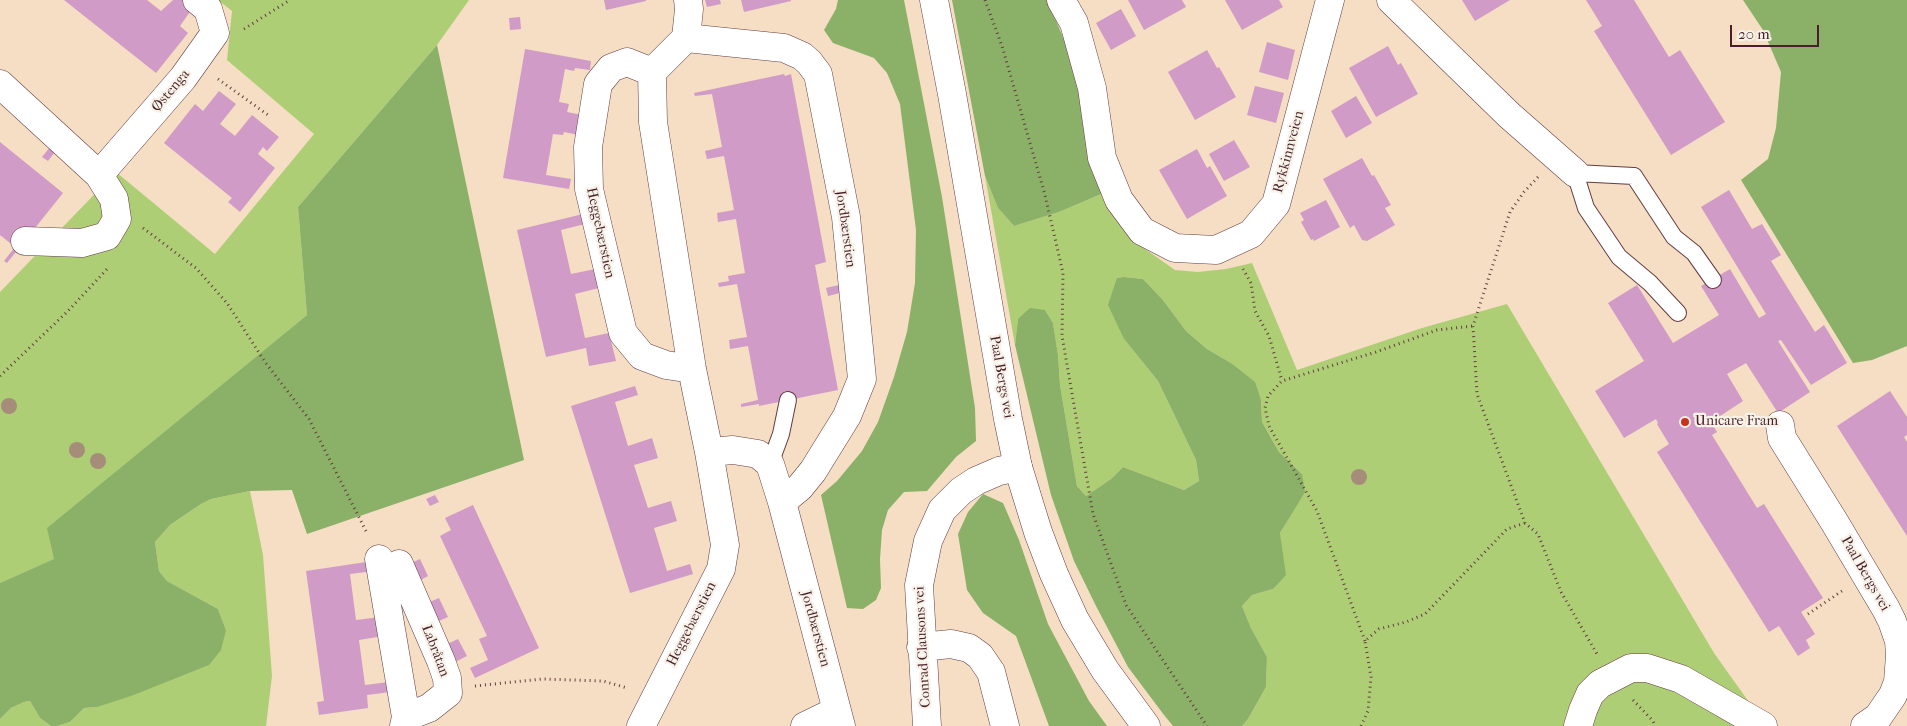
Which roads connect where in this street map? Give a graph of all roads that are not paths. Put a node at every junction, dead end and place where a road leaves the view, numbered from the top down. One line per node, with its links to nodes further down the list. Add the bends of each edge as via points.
1 (197, 0): 11 (street, Østenga, via 208,9 215,33 183,78)
2 (688, 0): 7 (street)
3 (934, 0): 20 (street, Paal Bergs vei)
4 (1061, 0): 5 (street, Rykkinnveien, via 1074,23 1092,88 1102,158 1119,200 1142,231 1175,248 1216,250 1251,234 1276,204)
5 (1330, 0)
6 (1391, 0): 10 (street, via 1509,115)
7 (686, 38): 8 (street); 21 (street, Jordbærstien, via 784,48 810,62 818,74 846,216 862,379 846,416 813,471)
8 (652, 72): 15 (street, Heggebærstien, via 653,122); 15 (street, Heggebærstien, via 627,62 611,68 598,84 588,147 589,189 623,333 642,356)
9 (0, 84): 11 (street)
10 (1566, 165): 13 (lane, via 1634,176 1674,237 1694,253); 14 (lane, via 1586,208 1619,258 1650,283)
11 (99, 175): 12 (street, via 114,199 117,219 107,236 82,243)
12 (25, 241)
13 (1713, 280)
14 (1678, 313)
15 (692, 369): 18 (street, Heggebærstien)
16 (788, 400): 19 (lane)
17 (1781, 418): 32 (street, Paal Bergs vei, via 1782,438 1889,615 1899,642 1898,682 1893,695 1878,717)
18 (709, 452): 19 (street, via 733,450 758,454); 25 (street, Heggebærstien, via 725,545 721,569)
19 (770, 464): 21 (street, Jordbærstien)
20 (1018, 467): 22 (street, Conrad Clausons vei, via 999,471 976,482 961,491 942,510 928,541 919,585); 29 (street, Paal Bergs vei, via 1038,532 1075,620 1105,670)
21 (782, 502): 23 (street, Jordbærstien)
22 (922, 647): 27 (street, Conrad Clausons vei); 28 (street, via 951,644 968,648 980,656 992,672)
23 (839, 719): 26 (street)
24 (405, 721): 24 (street, Labråtan, via 389,562 447,678 448,693)
25 (641, 726)
26 (805, 726)
27 (927, 726)
28 (1005, 726)
29 (1146, 726)
30 (1578, 726): 31 (street, via 1590,694 1600,684 1631,668 1647,668 1681,679)
31 (1764, 726)
32 (1865, 726)

